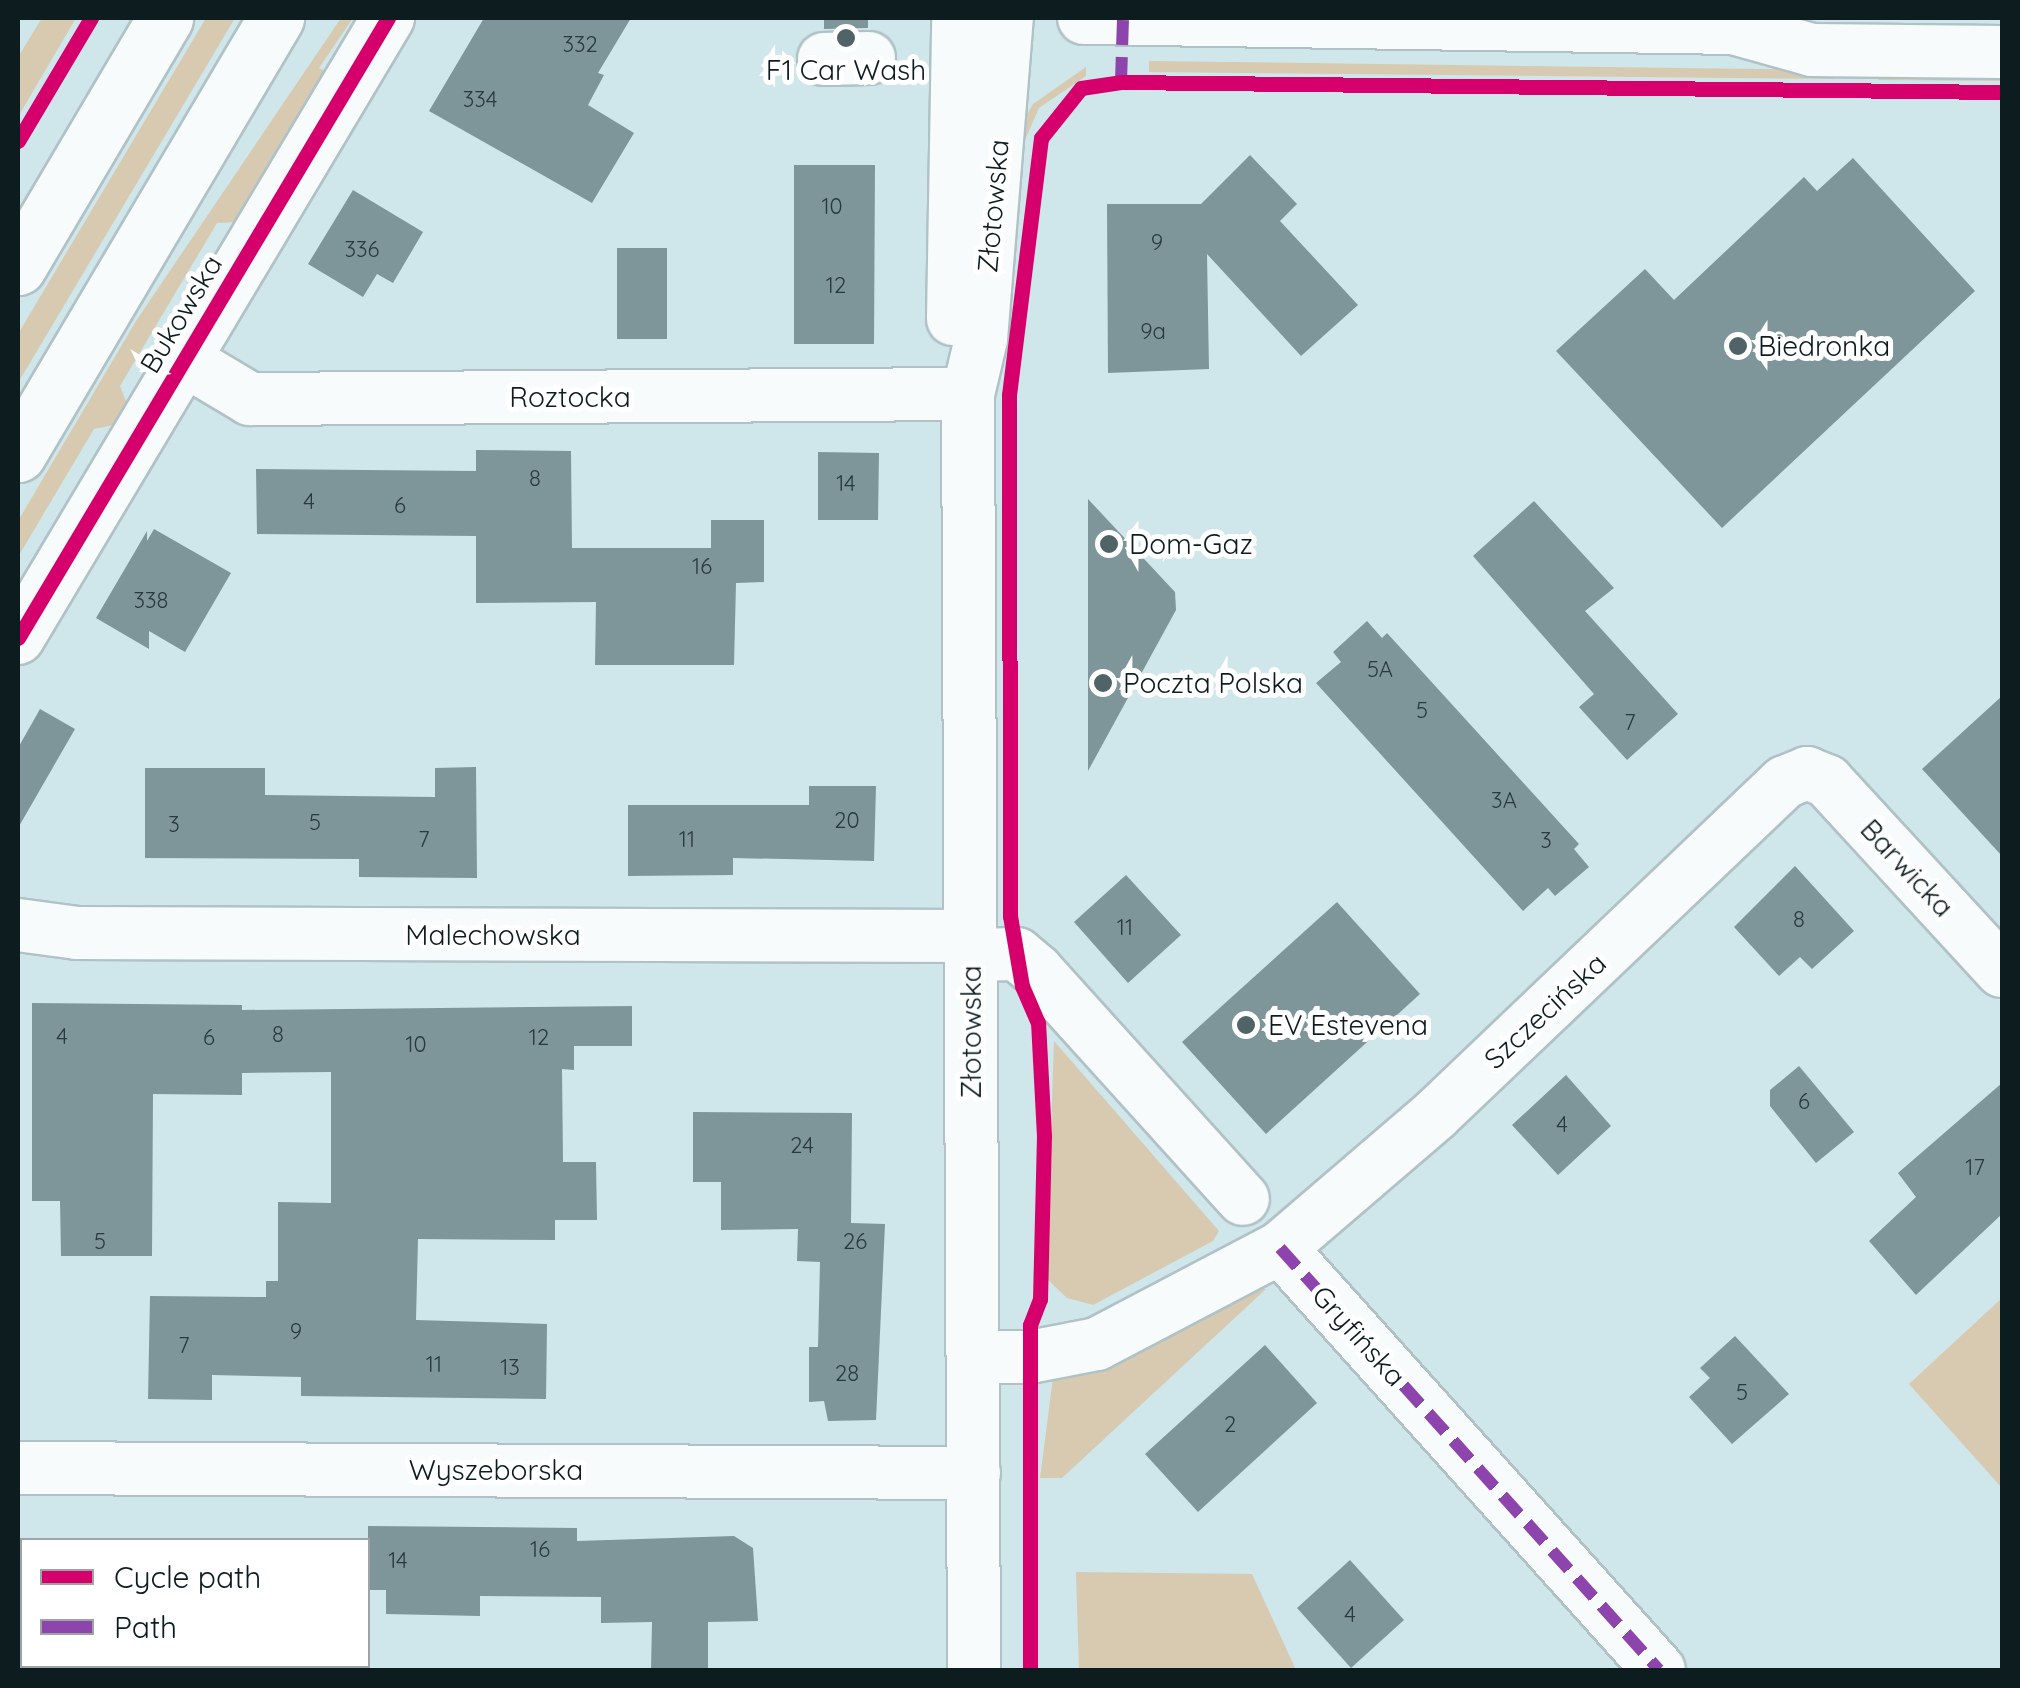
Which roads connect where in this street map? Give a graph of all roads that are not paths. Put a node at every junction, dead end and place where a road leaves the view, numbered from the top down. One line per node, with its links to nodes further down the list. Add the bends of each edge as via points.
1 (165, 18): 9 (main road)
2 (276, 18): 12 (main road)
3 (388, 18): 10 (street, Bukowska)
4 (958, 18): 11 (street, Złotowska, via 952,334)
5 (1007, 18): 11 (street, Złotowska, via 982,338)
6 (1084, 18): 7 (street)
7 (1752, 23): 8 (street, via 1812,50)
8 (2002, 52)
9 (18, 266)
10 (183, 359): 11 (street, Roztocka, via 250,398); 13 (street, Bukowska)
11 (968, 394): 16 (street, Złotowska)
12 (18, 454)
13 (18, 638)
14 (1807, 773): 17 (street, Barwicka, via 1826,780); 19 (street, Szczecińska, via 1785,782 1436,1114)
15 (18, 925): 16 (street, Malechowska, via 77,933)
16 (970, 945): 18 (street, via 1017,954 1037,971); 20 (street, Złotowska)
17 (2002, 971)
18 (1244, 1199)
19 (1280, 1248): 20 (street, via 1097,1344 1030,1357); 24 (street, Gryfińska)
20 (973, 1358): 22 (street, Złotowska)
21 (18, 1468): 22 (street, Wyszeborska)
22 (974, 1473): 23 (street, Złotowska)
23 (974, 1670)
24 (1660, 1670)

